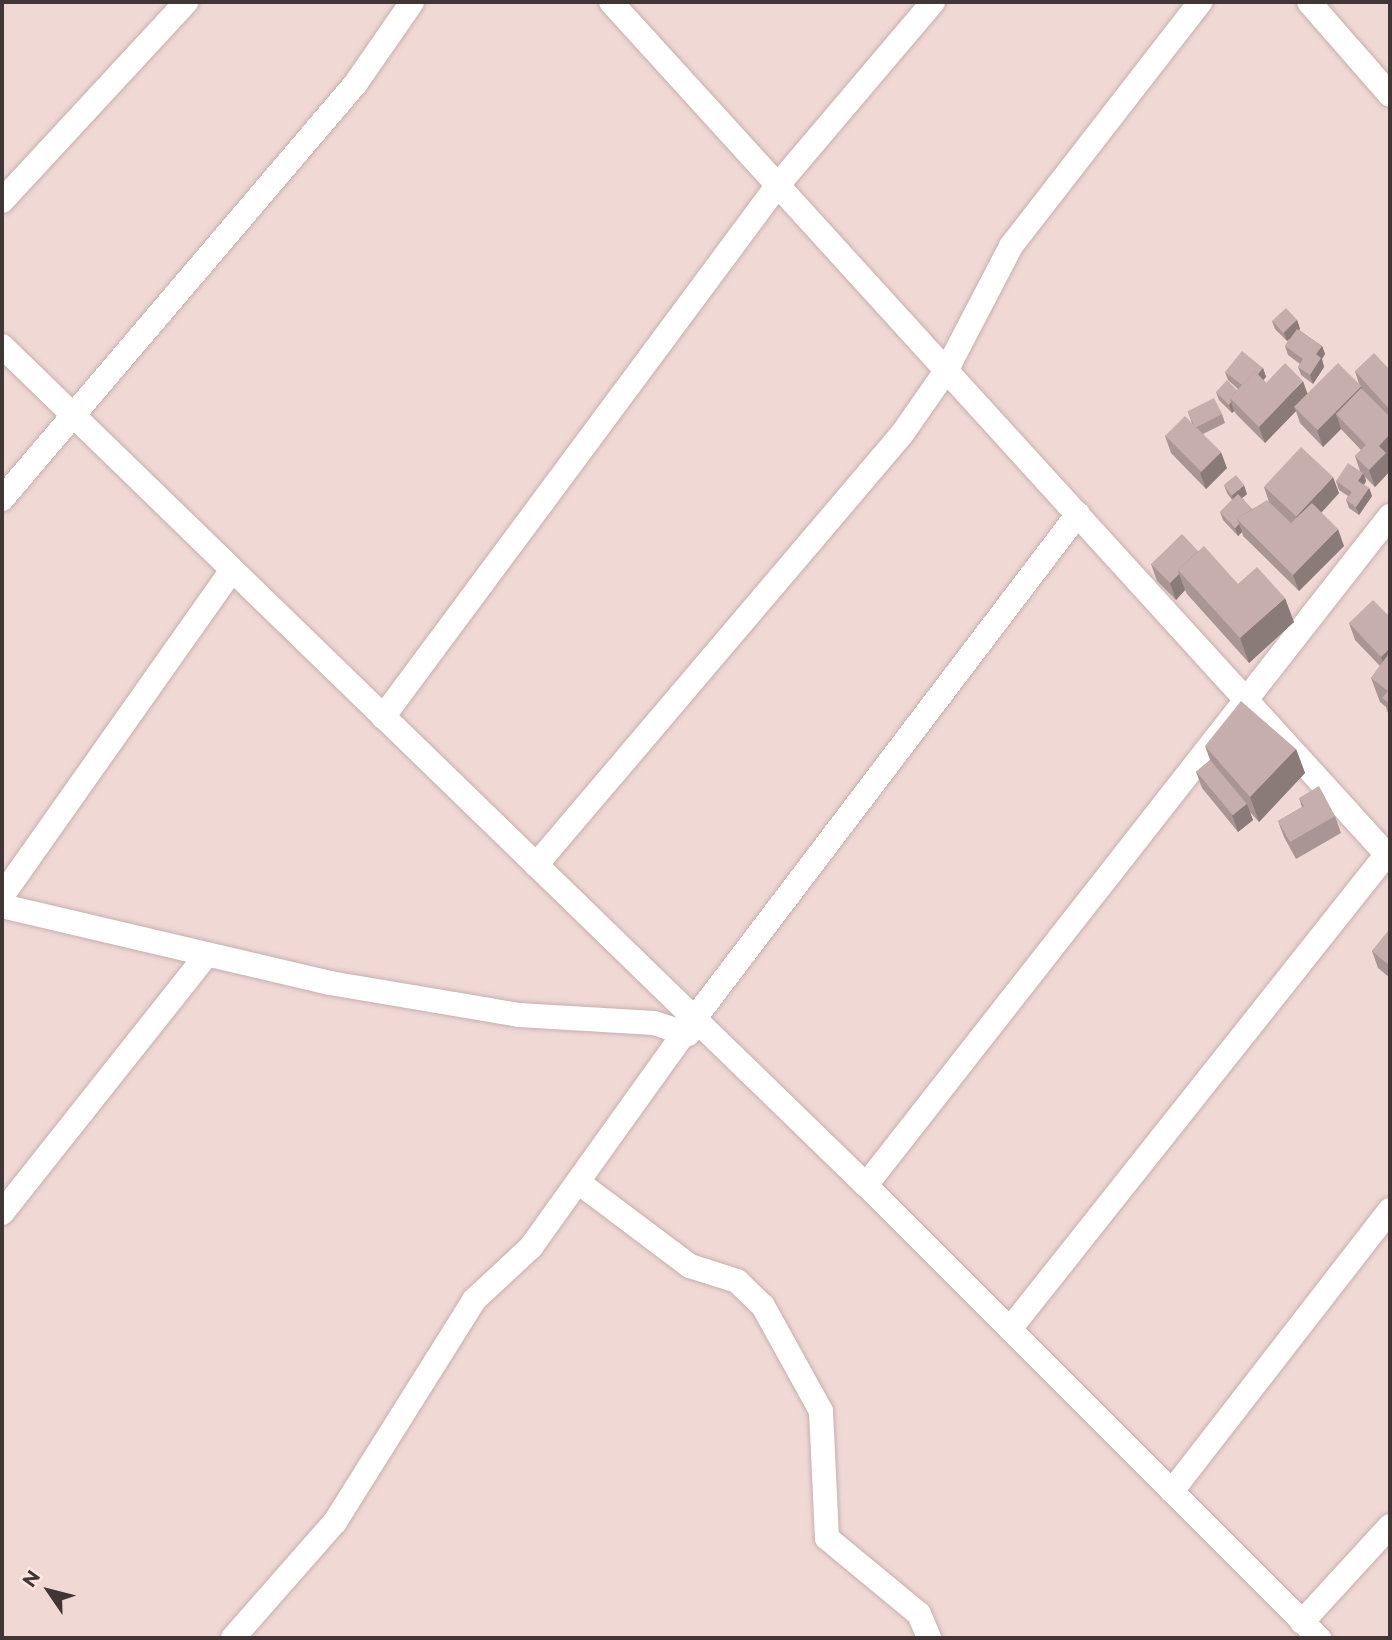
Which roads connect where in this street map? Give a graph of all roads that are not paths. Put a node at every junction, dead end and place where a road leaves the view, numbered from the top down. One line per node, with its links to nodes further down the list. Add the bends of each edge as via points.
1 (186, 2): 9 (street)
2 (412, 2): 12 (street, via 356,83)
3 (933, 2): 8 (street)
4 (1200, 2): 11 (street, via 1011,246)
5 (1309, 2): 7 (street)
6 (625, 7): 8 (street)
7 (1390, 95)
8 (777, 186): 11 (street); 18 (street)
9 (2, 201)
10 (2, 346): 12 (street)
11 (946, 371): 14 (street); 20 (street, via 870,475)
12 (70, 413): 13 (street); 16 (street)
13 (2, 499)
14 (1077, 514): 17 (street); 24 (street)
15 (1390, 516): 17 (street)
16 (232, 570): 18 (street); 21 (street)
17 (1247, 697): 19 (street); 26 (street)
18 (383, 716): 20 (street)
19 (1389, 854): 29 (street)
20 (536, 865): 24 (street)
21 (2, 896)
22 (2, 906): 23 (street)
23 (205, 956): 24 (street, via 519,1015); 28 (street)
24 (692, 1026): 25 (street); 26 (street)
25 (578, 1182): 33 (street, via 531,1247 474,1300 335,1522); 34 (street, via 690,1266 737,1281 762,1306 821,1410 827,1538 919,1614)
26 (866, 1185): 29 (street)
27 (1390, 1210): 30 (street)
28 (2, 1213)
29 (1010, 1329): 30 (street)
30 (1172, 1491): 32 (street)
31 (1390, 1526): 32 (street)
32 (1310, 1630)
33 (233, 1638)
34 (929, 1638)

